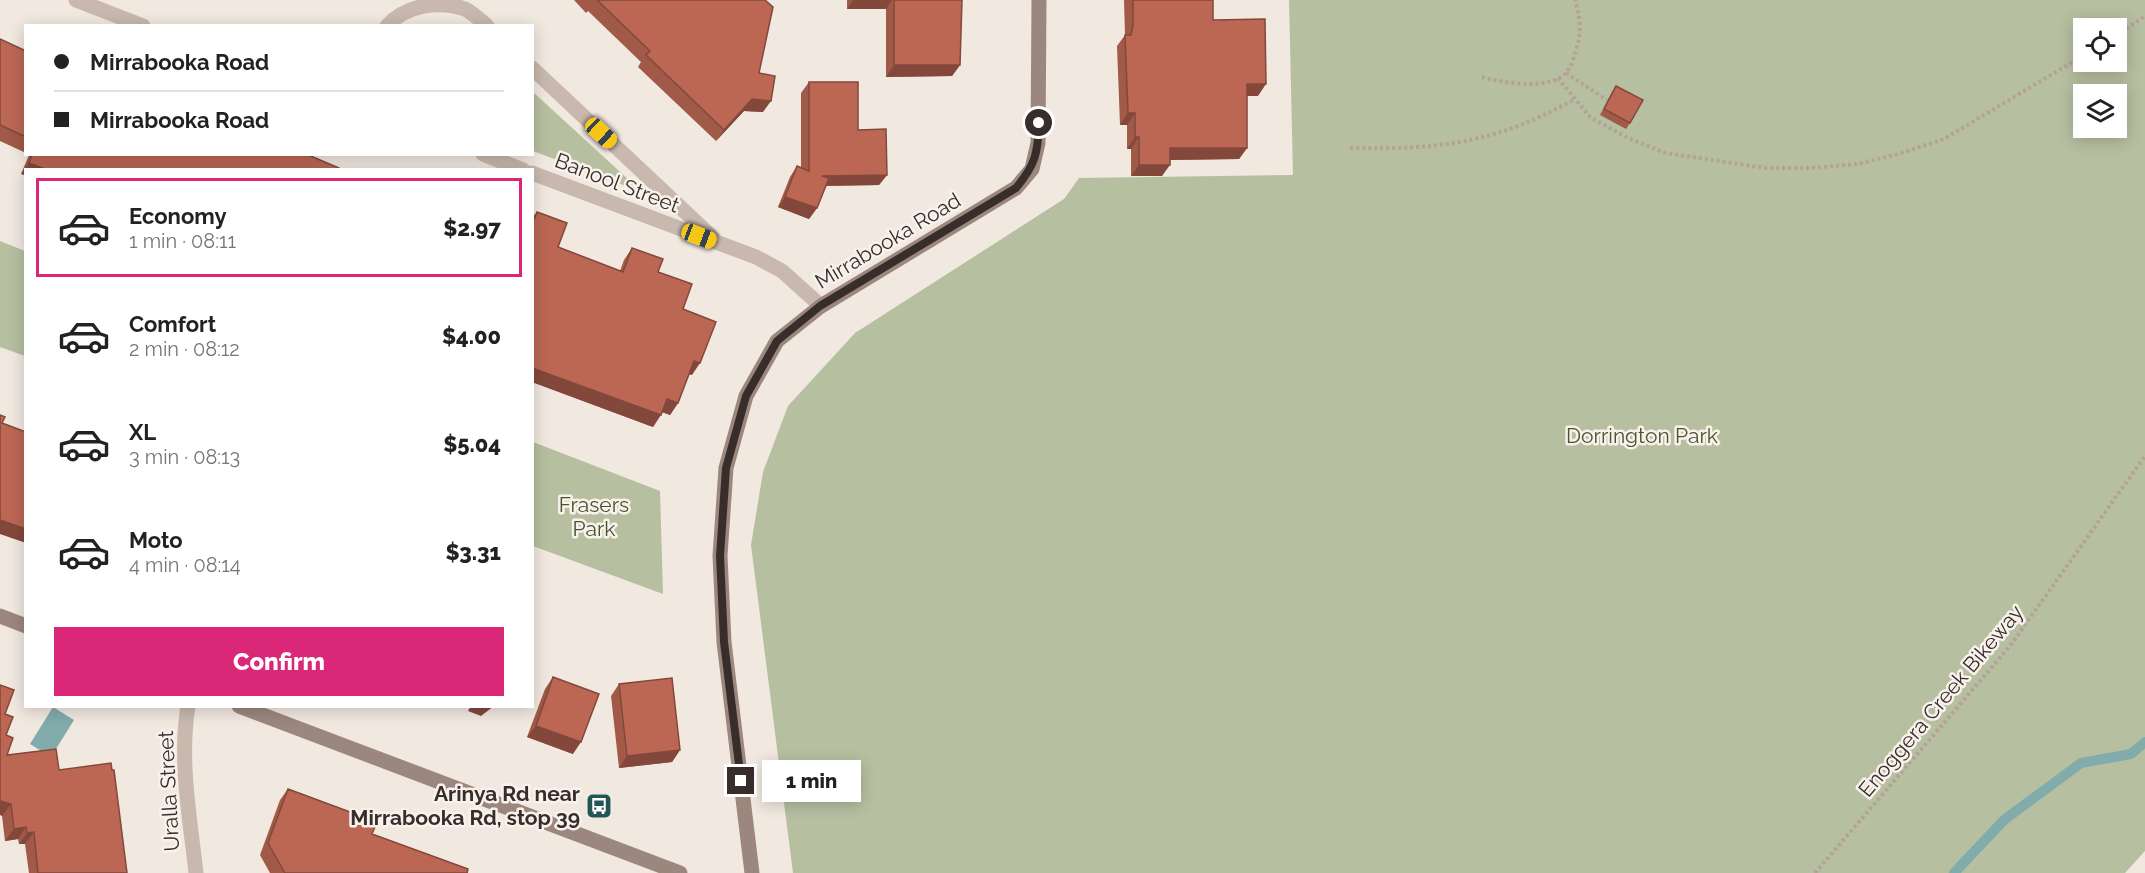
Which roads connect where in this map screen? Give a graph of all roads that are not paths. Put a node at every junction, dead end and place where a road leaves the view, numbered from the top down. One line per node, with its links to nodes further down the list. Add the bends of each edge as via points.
1 (76, 0): 3 (street)
2 (1039, 0): 11 (street, Mirrabooka Road, via 1038,143 1032,169 1016,188)
3 (138, 24)
4 (389, 24): 5 (street, via 400,14 436,2 462,7)
5 (484, 24)
6 (534, 70): 10 (street, Banool Street)
7 (488, 156): 8 (street, Banool Street)
8 (518, 168)
9 (534, 174): 10 (street, Banool Street)
10 (720, 244): 11 (street, Banool Street, via 782,272)
11 (820, 306): 18 (street, Mirrabooka Road, via 777,341 746,396 726,468 720,556 724,642)
12 (0, 616): 13 (street)
13 (24, 625)
14 (188, 708): 16 (street, Uralla Street, via 184,732 186,778)
15 (244, 708): 17 (street)
16 (196, 873)
17 (680, 873)
18 (752, 873)

